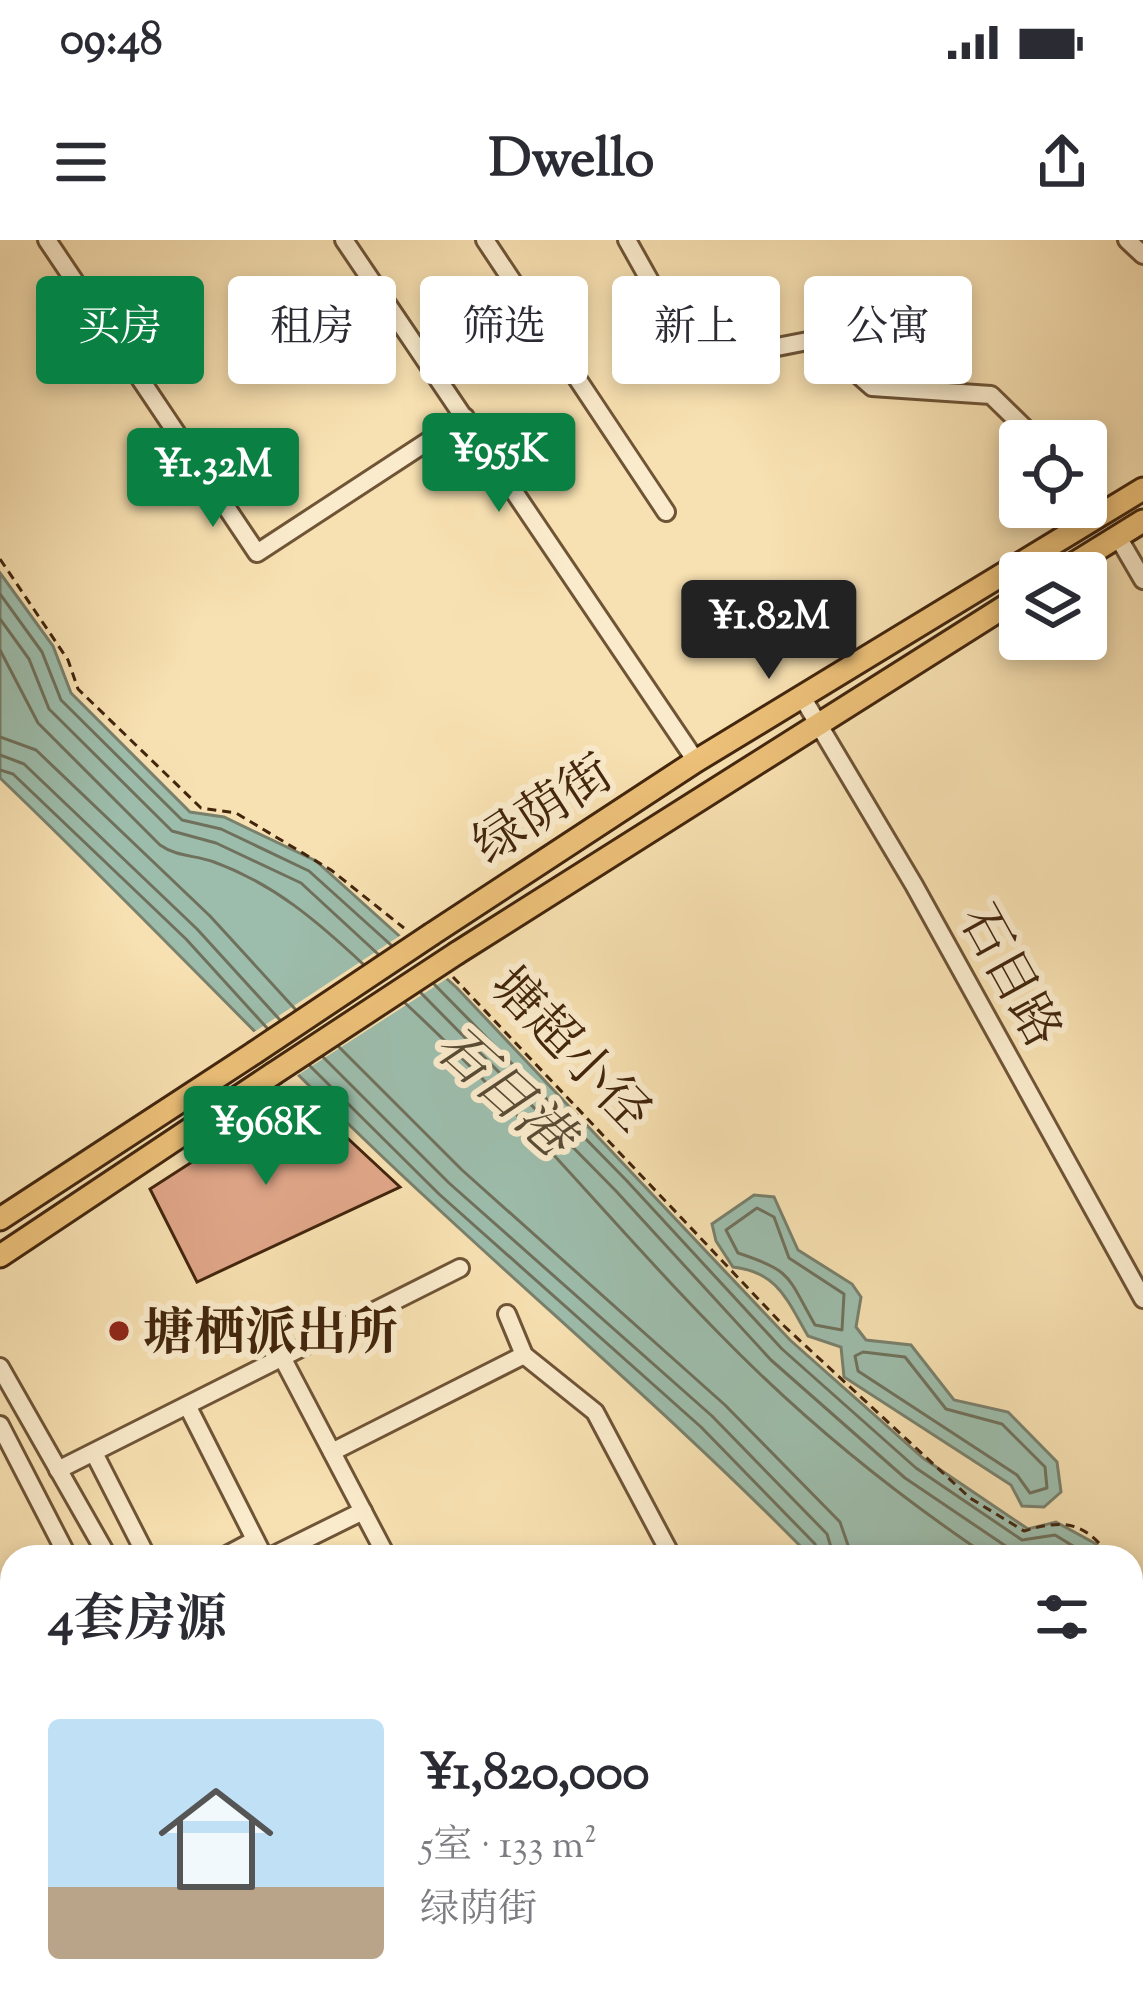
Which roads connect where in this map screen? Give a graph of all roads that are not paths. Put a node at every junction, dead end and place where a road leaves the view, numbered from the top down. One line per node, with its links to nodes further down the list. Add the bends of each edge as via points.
1 (47, 240): 7 (street, via 257,553)
2 (344, 240): 7 (street)
3 (485, 240): 11 (street)
4 (627, 240): 8 (street, via 655,290 647,316 677,357 818,339 872,387 991,395)
5 (1126, 240): 6 (street)
6 (1143, 255)
7 (465, 417): 20 (street)
8 (1017, 420)
9 (1143, 489): 10 (main road, 绿荫街)
10 (1107, 504)
11 (666, 512)
12 (1143, 521): 14 (main road)
13 (1063, 528): 18 (main road, 绿荫街)
14 (1118, 537): 15 (main road); 16 (street)
15 (1093, 552)
16 (1143, 580)
17 (999, 610): 19 (main road, 绿荫街)
18 (802, 695): 19 (street, 石目路); 20 (main road, 绿荫街)
19 (817, 722): 22 (main road, 绿荫街, bridge); 24 (street, 石目路)
20 (696, 761): 21 (main road, 绿荫街, bridge)
21 (0, 1219)
22 (0, 1256)
23 (460, 1268): 27 (street)
24 (1143, 1299)
25 (507, 1314): 26 (street)
26 (524, 1355): 31 (street); 41 (street, via 595,1412)
27 (284, 1361): 29 (street); 31 (street)
28 (0, 1366): 33 (street)
29 (188, 1407): 32 (street); 38 (street)
30 (0, 1425): 35 (street)
31 (332, 1452): 34 (street)
32 (94, 1453): 33 (street); 37 (street)
33 (58, 1470): 36 (street)
34 (363, 1511): 39 (street); 40 (street)
35 (62, 1545)
36 (100, 1545)
37 (141, 1545)
38 (259, 1545)
39 (280, 1545)
40 (381, 1545)
41 (665, 1545)

